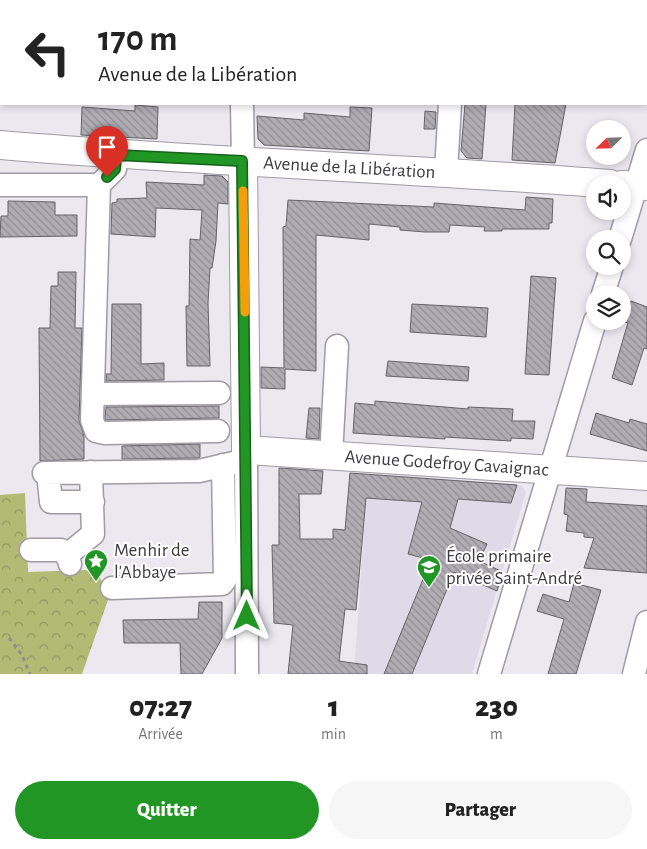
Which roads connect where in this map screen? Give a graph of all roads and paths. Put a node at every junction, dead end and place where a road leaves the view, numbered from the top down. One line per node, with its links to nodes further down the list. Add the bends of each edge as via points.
1 (242, 105): 6 (street)
2 (450, 105): 7 (street)
3 (0, 145): 5 (main road, Avenue de la Libération)
4 (647, 150): 11 (street)
5 (116, 155): 6 (main road, Avenue de la Libération); 10 (street, via 115,169)
6 (242, 161): 7 (main road, Avenue de la Libération); 19 (main road)
7 (446, 171): 8 (main road, Avenue de la Libération)
8 (586, 182)
9 (0, 185): 10 (street)
10 (99, 185): 16 (street)
11 (635, 185): 12 (street)
12 (622, 230)
13 (592, 330): 20 (street)
14 (337, 346): 18 (street)
15 (219, 393): 16 (street)
16 (93, 394): 17 (street, via 92,420 96,431)
17 (218, 431)
18 (331, 456): 19 (main road, Avenue Godefroy Cavaignac); 20 (main road, Avenue Godefroy Cavaignac)
19 (236, 460): 21 (street, via 199,471); 25 (street, via 225,580 222,584); 29 (street)
20 (550, 470): 22 (main road, Avenue Godefroy Cavaignac); 30 (street)
21 (91, 472): 23 (street); 23 (street, via 46,473 51,502)
22 (647, 476)
23 (93, 502): 24 (street, via 94,534 68,560 61,550)
24 (31, 550)
25 (112, 588)
26 (647, 622): 31 (street)
27 (9, 638): 28 (path, via 22,655)
28 (30, 674)
29 (247, 674)
30 (489, 674)
31 (634, 674)

